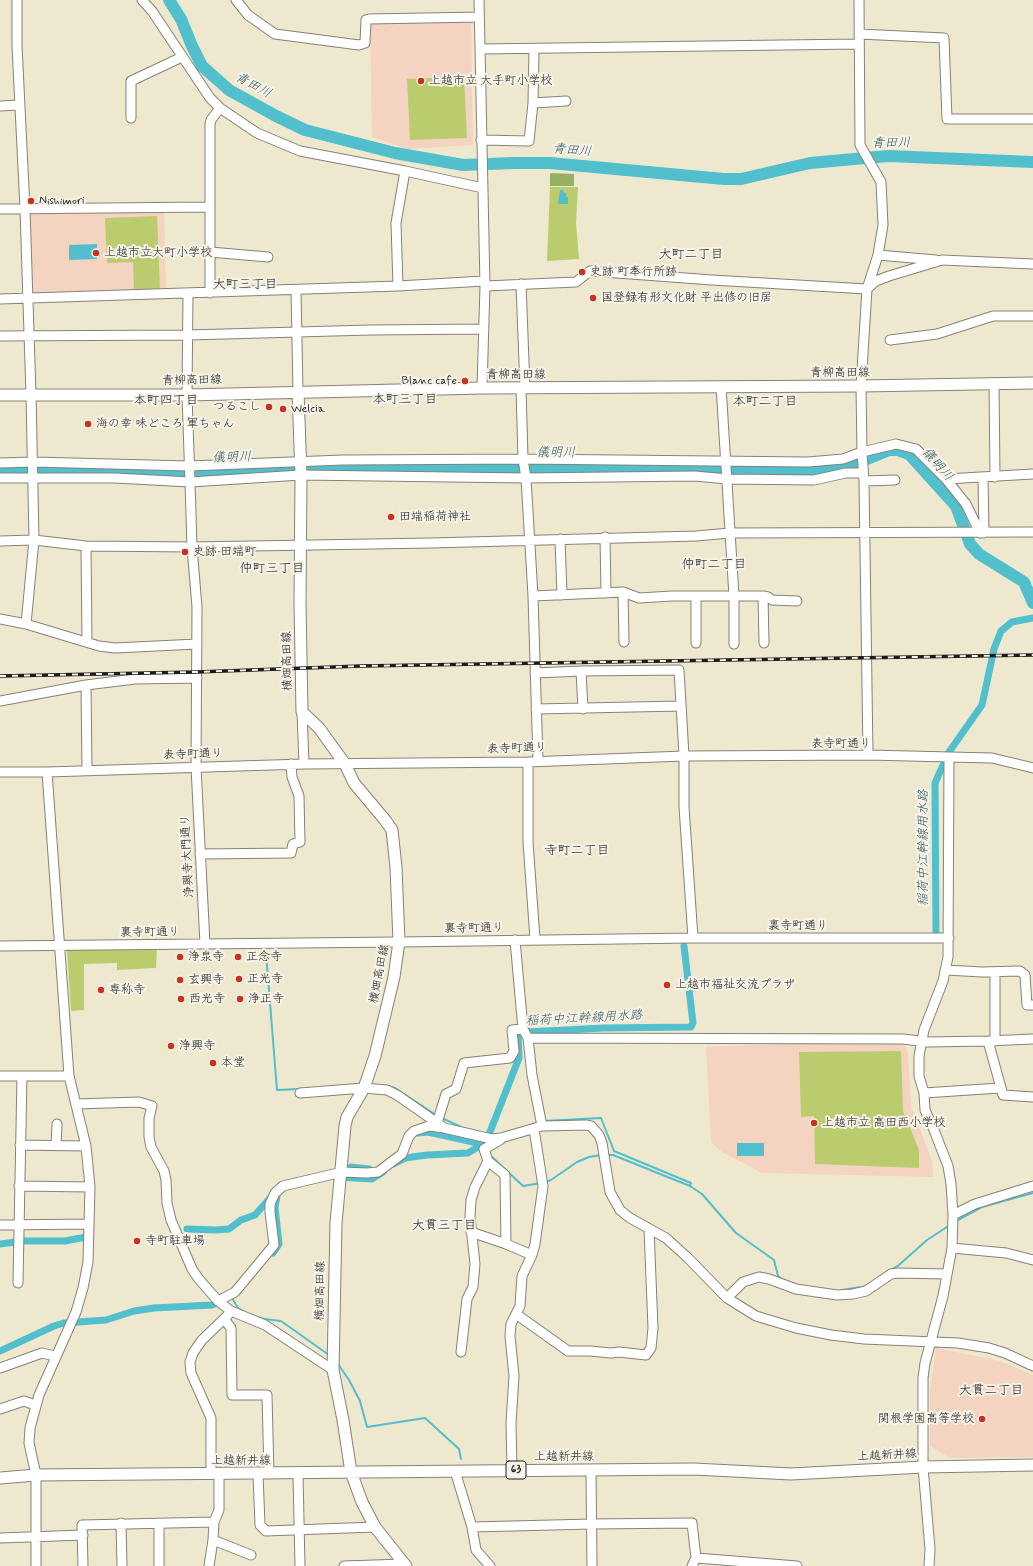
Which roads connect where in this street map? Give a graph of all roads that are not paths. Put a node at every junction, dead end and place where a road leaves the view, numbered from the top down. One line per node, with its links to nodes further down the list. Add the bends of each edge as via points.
1 (17, 0): 13 (street)
2 (142, 0): 10 (street)
3 (236, 0): 6 (street, via 248,15 275,34 359,45 364,43 366,20 369,19)
4 (479, 0): 6 (street)
5 (859, 0): 7 (street)
6 (479, 17): 8 (street)
7 (859, 39): 9 (street); 17 (street, via 944,38 947,119); 25 (street, via 860,145 881,182 883,225)
8 (480, 49): 9 (street); 18 (street)
9 (534, 49): 12 (street)
10 (182, 57): 15 (street, via 203,89); 16 (street, via 130,81)
11 (566, 101): 12 (street)
12 (534, 103): 18 (street, via 529,142)
13 (20, 105): 14 (street); 22 (street)
14 (0, 106)
15 (220, 108): 19 (street, via 257,133 300,151); 21 (street, via 210,124)
16 (131, 118)
17 (1033, 119)
18 (481, 144): 20 (street)
19 (405, 171): 20 (street); 31 (street, via 396,223)
20 (483, 188): 29 (street)
21 (210, 207): 22 (street); 24 (street)
22 (25, 209): 23 (street); 37 (street)
23 (0, 210)
24 (210, 252): 26 (street); 34 (street)
25 (878, 255): 27 (street); 32 (street)
26 (268, 257)
27 (942, 260): 28 (street); 32 (street, via 889,276)
28 (1033, 264)
29 (485, 284): 30 (street); 31 (street); 39 (street)
30 (521, 284): 32 (street, via 576,282 590,271); 50 (street)
31 (398, 286): 33 (street)
32 (867, 289): 48 (street)
33 (296, 290): 34 (street); 40 (street)
34 (210, 293): 35 (street)
35 (188, 294): 37 (street); 41 (street, 浄興寺大門通り)
36 (0, 299): 37 (street)
37 (28, 299): 43 (street)
38 (1033, 316): 44 (street, via 993,316 937,334)
39 (483, 329): 40 (street); 49 (street)
40 (297, 331): 41 (street); 51 (street)
41 (188, 335): 43 (street); 54 (street, 浄興寺大門通り)
42 (0, 336): 43 (street)
43 (29, 336): 52 (street)
44 (890, 340)
45 (994, 383): 46 (main road, 青柳高田線); 48 (main road, 青柳高田線); 66 (street)
46 (1033, 383)
47 (721, 386): 48 (main road, 青柳高田線); 50 (main road, 青柳高田線); 59 (street)
48 (861, 386): 55 (street)
49 (482, 388): 50 (main road, 青柳高田線); 51 (main road, 青柳高田線)
50 (523, 388): 56 (street)
51 (298, 392): 54 (main road, 青柳高田線); 57 (main road, 横畑高田線)
52 (32, 394): 53 (main road, 青柳高田線); 54 (main road, 青柳高田線); 58 (street)
53 (0, 395)
54 (187, 395): 61 (street, 浄興寺大門通り)
55 (862, 454): 59 (street, via 843,459 808,462); 63 (street); 71 (street, via 896,444 916,449)
56 (523, 459): 57 (street); 59 (street); 68 (street)
57 (299, 461): 61 (street); 62 (main road, 横畑高田線)
58 (33, 462): 60 (street); 61 (street); 65 (street)
59 (726, 462): 69 (street)
60 (0, 463)
61 (189, 466): 72 (street, 浄興寺大門通り)
62 (301, 474): 68 (street); 72 (street); 83 (main road, 横畑高田線)
63 (863, 474): 69 (street, via 846,474 814,480); 73 (street); 77 (street)
64 (1033, 474): 66 (street)
65 (33, 476): 67 (street); 72 (street); 80 (street)
66 (995, 477): 70 (street)
67 (0, 478)
68 (526, 478): 69 (street); 82 (street)
69 (727, 478): 75 (street)
70 (983, 478): 71 (street); 76 (street)
71 (946, 479): 76 (street, via 966,504)
72 (190, 480): 85 (street, 浄興寺大門通り)
73 (895, 480)
74 (1033, 532): 76 (street)
75 (730, 533): 77 (street); 78 (street); 91 (street)
76 (982, 533): 77 (street)
77 (865, 534): 111 (street)
78 (605, 537): 79 (street); 87 (street)
79 (560, 539): 82 (street); 88 (street)
80 (34, 540): 81 (street); 84 (street); 95 (street)
81 (0, 541)
82 (529, 541): 83 (street); 89 (street)
83 (300, 545): 85 (street); 110 (main road, 横畑高田線)
84 (86, 546): 85 (street); 96 (street)
85 (192, 547): 100 (street, 浄興寺大門通り)
86 (623, 592): 87 (street); 90 (street, via 639,598); 97 (street)
87 (606, 593): 88 (street)
88 (562, 595): 89 (street)
89 (533, 596): 103 (street)
90 (696, 596): 91 (street); 98 (street)
91 (734, 596): 92 (street); 101 (street)
92 (763, 596): 93 (street, via 772,600); 99 (street)
93 (797, 601)
94 (0, 619): 95 (street)
95 (26, 624): 96 (street)
96 (87, 642): 100 (street, via 115,648)
97 (624, 642)
98 (696, 643)
99 (764, 643)
100 (197, 644): 104 (street, 浄興寺大門通り)
101 (734, 644)
102 (582, 671): 103 (street); 107 (street, via 679,670); 109 (street)
103 (535, 673): 108 (street)
104 (197, 678): 105 (street, via 135,679); 119 (street, 浄興寺大門通り)
105 (86, 685): 106 (street); 121 (street)
106 (0, 700)
107 (681, 706): 109 (street); 112 (street)
108 (536, 709): 109 (street); 114 (street)
109 (583, 709)
110 (302, 712): 117 (street); 118 (main road, 横畑高田線, via 319,728)
111 (868, 755): 112 (street, 表寺町通り); 113 (street, 表寺町通り)
112 (684, 756): 114 (street, 表寺町通り); 125 (street, via 684,807)
113 (949, 758): 120 (street, 表寺町通り, via 992,758); 126 (street)
114 (538, 761): 115 (street, 表寺町通り)
115 (528, 762): 118 (street, 表寺町通り); 127 (street, via 528,842)
116 (291, 764): 117 (street, 表寺町通り); 119 (street, 表寺町通り); 124 (street, via 292,777 299,796 300,842 293,844 291,852)
117 (304, 764): 118 (street, 表寺町通り)
118 (345, 764): 129 (main road, 横畑高田線, via 354,783 392,830)
119 (196, 767): 121 (street, 表寺町通り); 124 (street, 浄興寺大門通り)
120 (1033, 768)
121 (87, 770): 123 (street, 表寺町通り)
122 (0, 772): 123 (street, 表寺町通り)
123 (47, 772): 132 (street)
124 (200, 854): 130 (street, 浄興寺大門通り)
125 (693, 938): 126 (street, 裏寺町通り); 127 (street, 裏寺町通り)
126 (949, 938): 133 (street)
127 (535, 939): 128 (street, 裏寺町通り)
128 (515, 940): 129 (street, 裏寺町通り); 136 (street)
129 (399, 942): 130 (street, 裏寺町通り); 144 (main road, 横畑高田線, via 394,976 375,1056)
130 (205, 944): 132 (street, 裏寺町通り)
131 (0, 946): 132 (street, 裏寺町通り)
132 (59, 946): 143 (street)
133 (946, 970): 134 (street); 138 (street)
134 (996, 972): 135 (street, via 1020,971 1025,975 1027,1005); 140 (street)
135 (1033, 1005)
136 (523, 1029): 137 (street); 151 (street, via 512,1030 514,1051 510,1058 464,1063 456,1089 446,1094)
137 (528, 1038): 138 (street); 152 (street)
138 (921, 1040): 140 (street); 147 (street, via 919,1076)
139 (1033, 1040): 140 (street)
140 (991, 1041): 145 (street)
141 (0, 1076): 142 (street)
142 (22, 1076): 143 (street); 155 (street)
143 (69, 1076): 149 (street)
144 (364, 1088): 146 (street); 151 (street, via 387,1090); 160 (main road, 横畑高田線, via 347,1117)
145 (1000, 1088): 147 (street); 148 (street, via 1003,1095)
146 (300, 1093)
147 (924, 1093): 164 (street, via 925,1110 948,1166)
148 (1033, 1097)
149 (76, 1104): 157 (street); 177 (street, via 139,1102 152,1106 149,1137 151,1147 164,1171 171,1220 192,1269)
150 (57, 1124): 156 (street)
151 (440, 1125): 153 (street); 160 (street, via 414,1131 409,1136 402,1154 378,1172)
152 (538, 1128): 154 (street); 168 (street, via 586,1124 596,1130 602,1143 608,1182 615,1202 630,1218); 172 (street, via 543,1186)
153 (478, 1136): 154 (street, via 492,1139); 158 (street)
154 (504, 1137): 158 (street)
155 (20, 1145): 156 (street); 161 (street)
156 (56, 1146): 157 (street)
157 (86, 1146): 163 (street)
158 (484, 1149): 159 (street)
159 (488, 1161): 169 (street, via 471,1200); 170 (street, via 505,1175)
160 (342, 1172): 177 (street, via 280,1188 270,1204 274,1245 235,1292); 186 (main road, 横畑高田線, via 336,1223)
161 (19, 1186): 163 (street); 167 (street)
162 (1033, 1186): 164 (street, via 975,1204)
163 (90, 1187): 165 (street)
164 (953, 1215): 171 (street)
165 (89, 1224): 167 (street); 183 (street, via 88,1262 83,1288 76,1312)
166 (0, 1225): 167 (street)
167 (18, 1226): 175 (street)
168 (650, 1230): 176 (street, via 666,1238); 179 (street, via 653,1328 651,1348 646,1355 568,1351)
169 (471, 1232): 170 (street); 182 (street, via 475,1264 473,1287 467,1299)
170 (506, 1244): 172 (street)
171 (952, 1248): 173 (street, via 1006,1253); 174 (street)
172 (532, 1254): 179 (street, via 522,1276 520,1306)
173 (1033, 1260)
174 (947, 1274): 176 (street, via 892,1274 866,1291 837,1295 789,1288 759,1277 743,1282); 181 (street)
175 (18, 1283)
176 (727, 1298): 181 (street, via 756,1316 796,1328 864,1339)
177 (218, 1301): 178 (street)
178 (231, 1311): 180 (street); 186 (street, via 265,1325)
179 (516, 1314): 191 (street, via 511,1324 510,1336 514,1376 510,1423)
180 (224, 1319): 195 (street, via 202,1340 190,1362 191,1373 211,1418); 196 (street, via 231,1328 232,1395 268,1395)
181 (931, 1341): 184 (street, via 989,1348); 190 (street, via 923,1378)
182 (461, 1352)
183 (55, 1356): 185 (street, via 42,1353); 187 (street)
184 (1033, 1366)
185 (0, 1368)
186 (333, 1370): 193 (main road, 横畑高田線)
187 (36, 1405): 188 (street, via 24,1401); 198 (street, via 29,1443)
188 (0, 1409)
189 (1033, 1465): 190 (main road, 上越新井線 / 63)
190 (923, 1467): 192 (main road, 上越新井線 / 63, via 791,1474 694,1469); 224 (street, via 930,1549)
191 (512, 1470): 192 (main road, 上越新井線 / 63); 194 (main road, 上越新井線 / 63)
192 (591, 1470): 203 (street)
193 (351, 1472): 194 (main road, 上越新井線 / 63); 197 (main road, 上越新井線 / 63); 204 (main road, 横畑高田線)
194 (455, 1472): 205 (street)
195 (215, 1474): 196 (main road, 上越新井線 / 63); 198 (main road, 上越新井線 / 63); 200 (street, via 219,1510)
196 (264, 1474): 197 (main road, 上越新井線 / 63); 206 (street, via 260,1525 266,1531)
197 (298, 1474): 206 (street)
198 (36, 1475): 199 (main road, 上越新井線 / 63); 208 (street)
199 (0, 1478)
200 (214, 1522): 202 (street); 210 (street)
201 (121, 1524): 202 (street); 207 (street, via 82,1525); 216 (street)
202 (159, 1524): 217 (street)
203 (592, 1524): 205 (street); 212 (street, via 692,1523); 222 (street)
204 (374, 1527): 206 (street); 213 (main road, 横畑高田線)
205 (472, 1527): 221 (street, via 476,1550)
206 (299, 1530): 219 (street)
207 (83, 1535): 208 (street); 215 (street)
208 (36, 1536): 209 (street); 214 (street)
209 (0, 1538)
210 (213, 1540): 211 (street); 218 (street)
211 (251, 1555)
212 (694, 1562): 223 (street)
213 (405, 1565): 220 (street)
214 (36, 1566)
215 (83, 1566)
216 (122, 1566)
217 (159, 1566)
218 (209, 1566)
219 (300, 1566)
220 (344, 1566)
221 (490, 1566)
222 (592, 1566)
223 (797, 1566)
224 (929, 1566)

